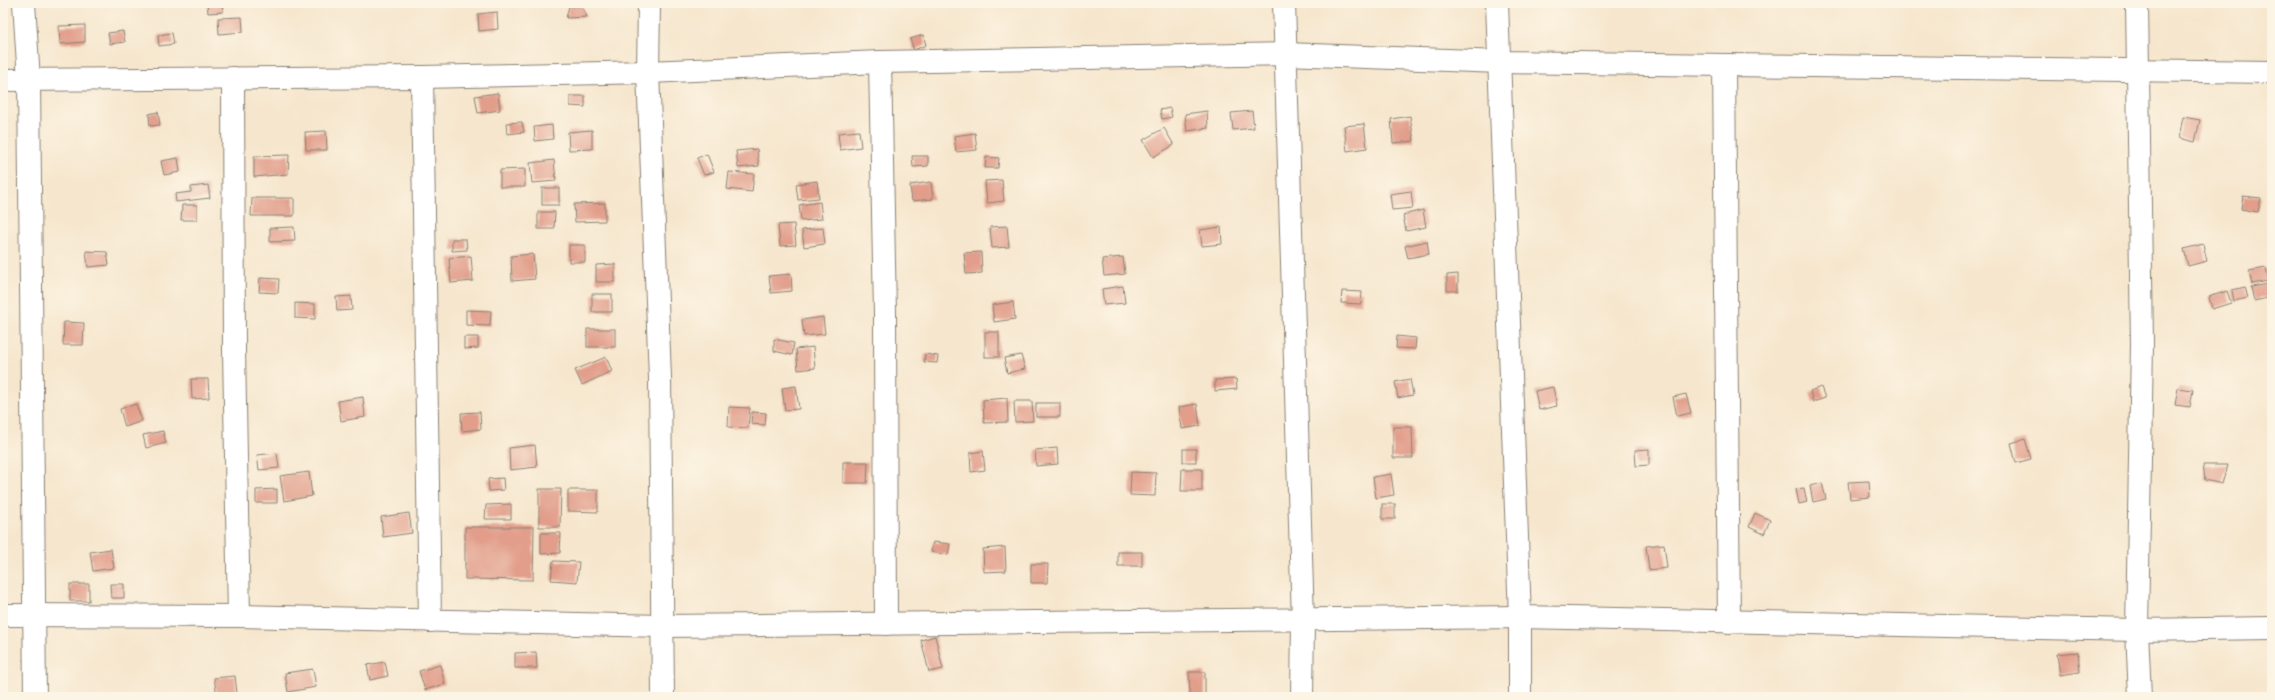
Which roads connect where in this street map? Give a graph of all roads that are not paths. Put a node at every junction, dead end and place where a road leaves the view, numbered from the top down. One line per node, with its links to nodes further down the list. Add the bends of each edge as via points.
1 (24, 3): 16 (street)
2 (649, 3): 11 (street)
3 (1284, 3): 6 (street)
4 (1497, 3): 8 (street)
5 (2137, 3): 10 (street)
6 (1285, 54): 7 (street); 8 (street); 22 (street)
7 (880, 62): 11 (street); 24 (street, via 885,313)
8 (1501, 62): 9 (street); 20 (street)
9 (1724, 65): 10 (street); 23 (street)
10 (2136, 69): 12 (street); 27 (street, via 2142,344)
11 (648, 72): 13 (street); 25 (street, via 660,378)
12 (2272, 72)
13 (422, 77): 14 (street); 21 (street)
14 (233, 78): 16 (street); 19 (street, via 234,350)
15 (3, 80): 16 (street)
16 (29, 80): 17 (street)
17 (35, 614): 18 (street); 19 (street); 28 (street)
18 (3, 615)
19 (239, 616): 21 (street)
20 (1520, 617): 22 (street); 23 (street); 31 (street)
21 (430, 621): 25 (street)
22 (1302, 621): 24 (street); 30 (street)
23 (1729, 622): 27 (street)
24 (886, 624): 25 (street)
25 (663, 626): 29 (street)
26 (2272, 628): 27 (street)
27 (2137, 630): 32 (street)
28 (35, 697)
29 (663, 697)
30 (1302, 697)
31 (1520, 697)
32 (2140, 697)

